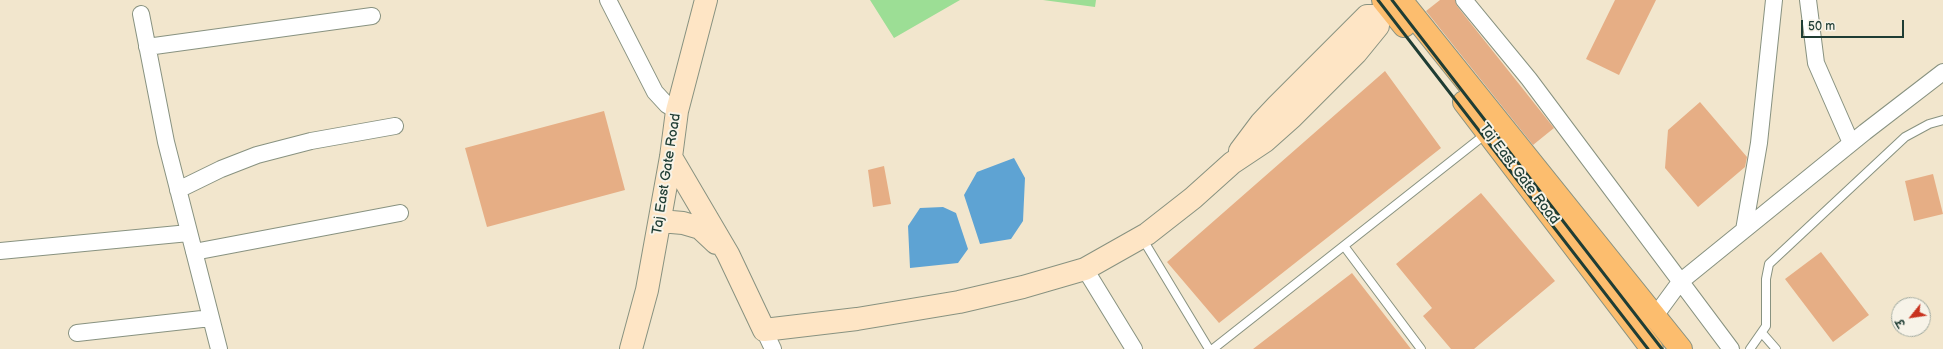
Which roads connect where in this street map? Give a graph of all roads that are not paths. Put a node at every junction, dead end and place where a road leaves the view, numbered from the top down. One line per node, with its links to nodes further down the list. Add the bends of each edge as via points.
1 (608, 0): 11 (street, via 655,92 666,105)
2 (706, 0): 11 (main road, Taj East Gate Road)
3 (1464, 0): 28 (street, via 1529,79)
4 (1774, 0): 20 (street, via 1759,143)
5 (1808, 0): 15 (street, via 1816,63)
6 (1389, 5): 14 (main road, Taj East Gate Road); 22 (main road, via 1378,26 1361,47 1313,96 1265,140 1232,163 1193,198); 29 (main road)
7 (141, 14): 9 (street)
8 (372, 16): 9 (street)
9 (147, 47): 17 (street)
10 (1943, 72): 15 (street)
11 (677, 111): 16 (main road, Taj East Gate Road)
12 (1943, 120): 32 (lane, via 1929,124 1905,137 1769,264 1766,279 1766,326)
13 (395, 126): 17 (street, via 311,141 257,155)
14 (1487, 133): 23 (lane); 40 (main road, Taj East Gate Road)
15 (1851, 143): 20 (street)
16 (671, 157): 19 (main road, Taj East Gate Road); 26 (main road)
17 (178, 190): 21 (street)
18 (400, 213): 25 (street)
19 (660, 221): 26 (main road, via 700,228); 35 (main road, Taj East Gate Road, via 647,290)
20 (1744, 230): 28 (street)
21 (189, 233): 24 (street); 25 (street)
22 (1142, 237): 27 (main road); 37 (lane)
23 (1344, 246): 38 (lane); 39 (lane)
24 (0, 251)
25 (194, 252): 30 (street)
26 (728, 254): 33 (main road)
27 (1085, 269): 33 (main road, via 959,302 857,319); 36 (street)
28 (1680, 282): 29 (street); 42 (street)
29 (1655, 316): 41 (main road)
30 (211, 318): 31 (street); 34 (street)
31 (77, 333)
32 (1762, 333): 43 (lane); 44 (lane)
33 (769, 340)
34 (219, 349)
35 (631, 349)
36 (1134, 349)
37 (1209, 349)
38 (1213, 349)
39 (1421, 349)
40 (1652, 349)
41 (1681, 349)
42 (1731, 349)
43 (1750, 349)
44 (1776, 349)

